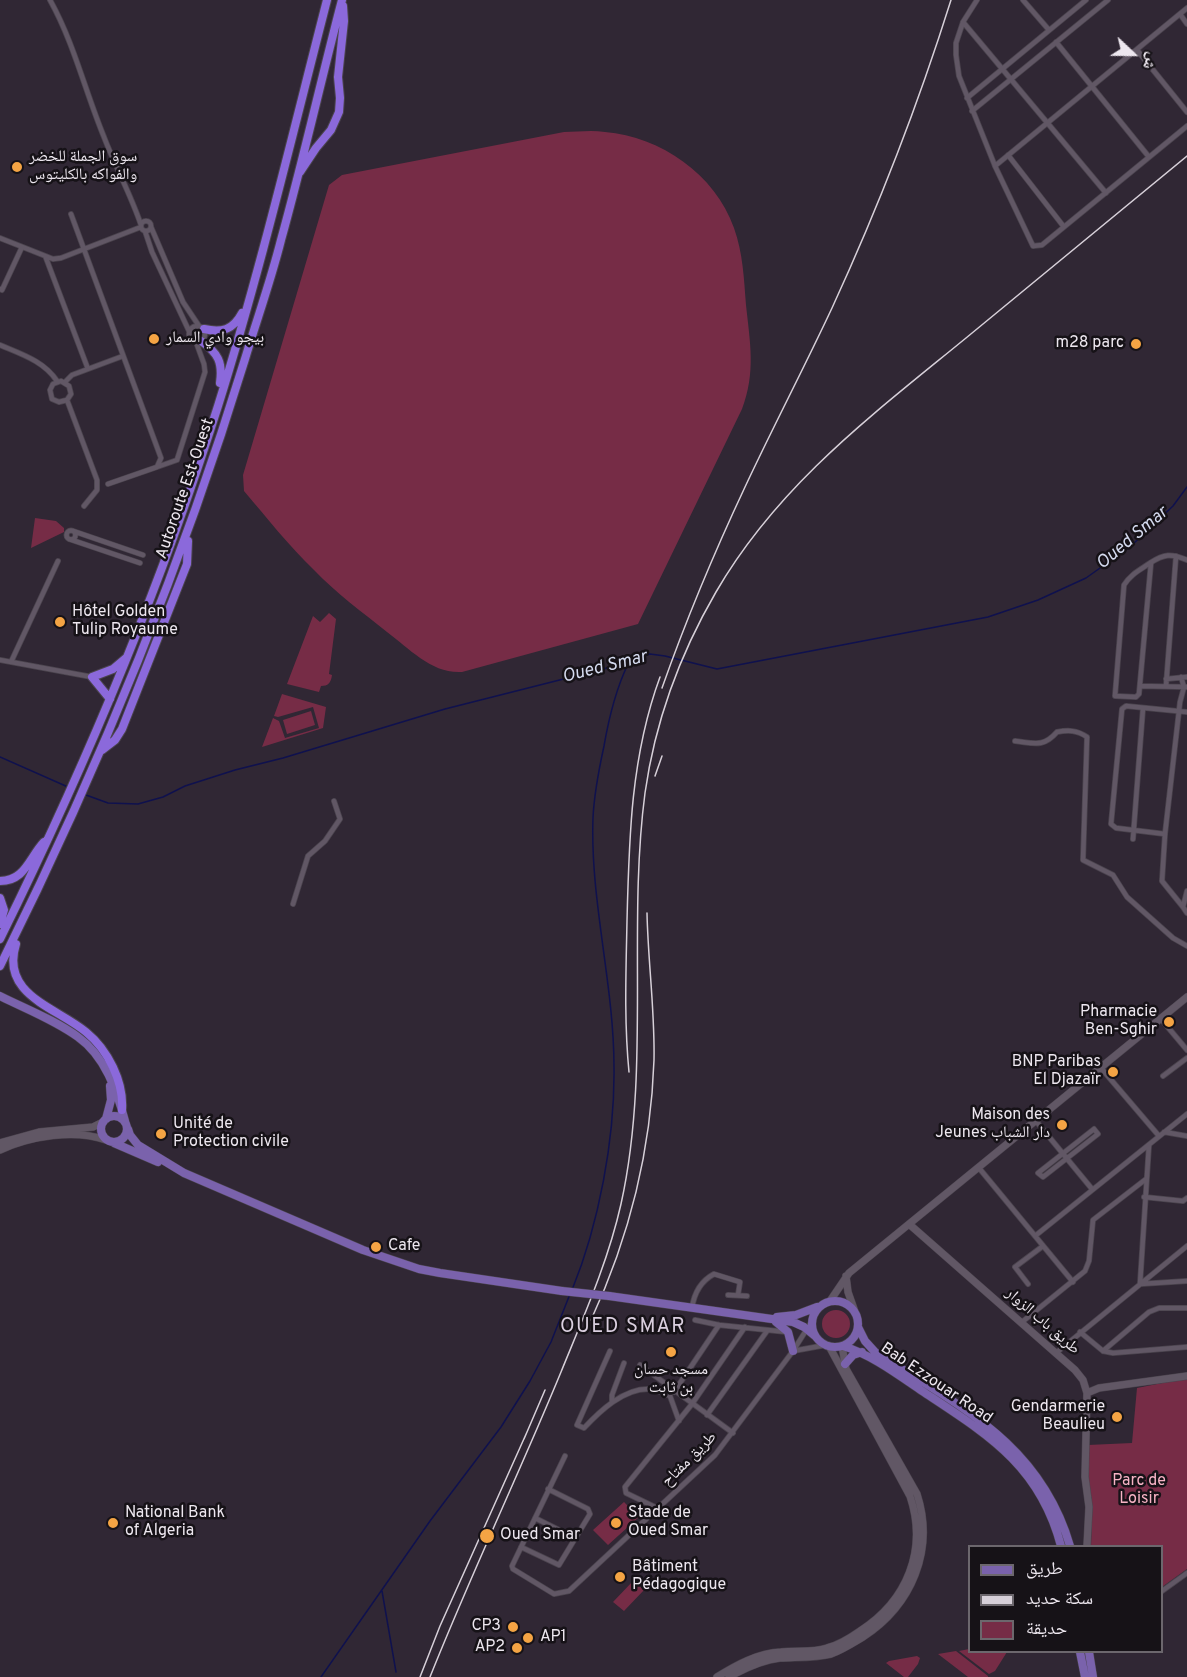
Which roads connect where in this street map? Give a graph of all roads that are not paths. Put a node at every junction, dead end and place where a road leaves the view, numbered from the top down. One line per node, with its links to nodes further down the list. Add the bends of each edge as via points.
1 (50, 0): 30 (street)
2 (327, 0): 40 (highway, Autoroute Est-Ouest)
3 (342, 0): 28 (highway, Autoroute Est-Ouest); 28 (highway, via 339,112 331,130)
4 (977, 0): 12 (street)
5 (1023, 0): 14 (street)
6 (1086, 0): 14 (street)
7 (1095, 0): 9 (street)
8 (1108, 0): 9 (street)
9 (1100, 6): 15 (street)
10 (1187, 9): 11 (street)
11 (1180, 14): 13 (street); 16 (street)
12 (963, 22): 17 (street); 20 (street, via 956,55)
13 (1187, 24)
14 (1049, 30): 17 (street)
15 (1056, 42): 18 (street); 19 (street)
16 (1137, 50): 19 (street); 22 (street)
17 (1003, 68): 18 (street); 20 (street)
18 (1012, 79): 21 (street); 23 (street)
19 (1092, 87): 23 (street); 26 (street)
20 (967, 98): 21 (street)
21 (972, 111): 27 (street)
22 (1187, 112)
23 (1049, 123): 25 (street); 29 (street)
24 (1187, 126): 26 (street)
25 (1008, 155): 27 (street); 34 (street)
26 (1149, 157): 29 (street)
27 (995, 166): 34 (street, via 1033,246 1042,245)
28 (296, 177): 82 (highway, Autoroute Est-Ouest, via 281,241 188,531 151,632)
29 (1106, 193): 34 (street)
30 (134, 206): 32 (street); 35 (street)
31 (72, 214): 38 (street)
32 (148, 221): 33 (street); 35 (street, via 143,222)
33 (150, 227): 35 (street); 42 (street, via 183,302)
34 (1064, 227)
35 (142, 228): 38 (street); 43 (street)
36 (0, 238): 37 (street)
37 (22, 247): 39 (street); 41 (street)
38 (84, 249): 39 (street, via 61,258); 46 (street)
39 (46, 258): 47 (street)
40 (254, 282): 42 (highway, via 235,325 222,331); 51 (highway, Autoroute Est-Ouest)
41 (0, 289)
42 (201, 328): 43 (street); 44 (street, via 205,335)
43 (189, 331): 44 (street, via 190,338)
44 (199, 341): 51 (highway, via 215,351 221,362); 52 (street, via 203,381 177,460)
45 (0, 345): 48 (street, via 50,370)
46 (123, 356): 47 (street); 52 (street, via 161,458)
47 (88, 369): 49 (street)
48 (57, 381): 49 (street); 50 (street, via 50,396 59,402)
49 (64, 382): 50 (street, via 71,390)
50 (67, 400): 54 (street, via 97,480 97,490)
51 (217, 408): 61 (highway, Autoroute Est-Ouest)
52 (157, 467): 53 (street)
53 (108, 484)
54 (84, 506)
55 (143, 555): 59 (street, via 73,531 67,533 69,539)
56 (1176, 556): 57 (street); 60 (street, via 1164,555); 66 (street)
57 (1187, 560)
58 (58, 561): 63 (street)
59 (140, 563)
60 (1151, 563): 67 (street); 67 (street, via 1135,572 1124,585 1115,696 1136,697)
61 (126, 658): 64 (highway, via 113,669); 70 (highway, Autoroute Est-Ouest)
62 (0, 660): 63 (street)
63 (11, 662): 64 (street)
64 (92, 677): 70 (highway)
65 (1184, 677): 66 (street); 69 (street)
66 (1166, 679): 68 (street)
67 (1140, 686): 68 (street)
68 (1166, 686): 69 (street)
69 (1185, 687): 72 (street)
70 (110, 699): 77 (highway, Autoroute Est-Ouest)
71 (1143, 708): 72 (street); 76 (street); 76 (street, via 1122,709 1111,824)
72 (1180, 711): 73 (street); 78 (street)
73 (1187, 712)
74 (1015, 741): 89 (street, via 1041,744 1057,732 1066,731 1087,737 1083,860 1113,875 1127,897)
75 (334, 801): 84 (street, via 340,819 308,856)
76 (1132, 830): 78 (street); 79 (street)
77 (52, 833): 80 (highway, via 21,874); 88 (highway, Autoroute Est-Ouest)
78 (1165, 834): 85 (street, via 1162,881)
79 (1133, 839)
80 (0, 881)
81 (1187, 891): 85 (street)
82 (36, 895): 90 (highway, Autoroute Est-Ouest); 99 (highway, via 14,950 14,976 31,998 86,1031 98,1043 118,1082)
83 (0, 898): 87 (highway, via 4,910)
84 (293, 904)
85 (1183, 907): 86 (street)
86 (1187, 913)
87 (0, 924)
88 (0, 939)
89 (1187, 946)
90 (0, 966)
91 (1, 997): 97 (main road, via 79,1037)
92 (1187, 998): 93 (main road)
93 (1161, 1019): 94 (street); 96 (main road)
94 (1187, 1050)
95 (1187, 1058): 98 (street)
96 (1101, 1068): 102 (main road); 104 (street)
97 (106, 1070): 99 (main road); 101 (main road, via 111,1100)
98 (1163, 1076)
99 (122, 1110): 103 (main road)
100 (1187, 1114): 104 (street)
101 (105, 1120): 103 (main road, via 114,1116); 106 (main road, via 102,1133); 107 (main road, via 93,1127 39,1132)
102 (1036, 1121): 110 (street); 111 (main road)
103 (126, 1125): 106 (main road, via 122,1140); 112 (main road, via 138,1145)
104 (1161, 1134): 105 (street); 108 (street)
105 (1187, 1136)
106 (110, 1141): 109 (main road, via 91,1136 49,1136); 112 (main road)
107 (0, 1143)
108 (1149, 1144): 113 (street); 114 (street)
109 (0, 1150)
110 (1065, 1155): 110 (street, via 1042,1178 1038,1173); 110 (street, via 1094,1129 1098,1134); 114 (street)
111 (979, 1168): 117 (main road); 118 (street)
112 (184, 1173): 130 (main road, bridge, via 354,1246 419,1269)
113 (1146, 1179): 115 (street); 123 (street, via 1093,1220 1089,1261)
114 (1092, 1189): 118 (street)
115 (1144, 1197): 116 (street, via 1183,1201); 125 (street)
116 (1187, 1198)
117 (909, 1224): 121 (main road); 135 (main road, طريق باب الزوار)
118 (1035, 1236): 119 (street)
119 (1043, 1246): 123 (street); 124 (street, via 1015,1267)
120 (1187, 1246): 125 (street)
121 (846, 1276): 129 (main road); 132 (main road)
122 (1187, 1281): 125 (street)
123 (1073, 1282): 135 (street)
124 (1028, 1284)
125 (1140, 1284): 142 (street)
126 (728, 1295): 127 (street)
127 (738, 1295): 128 (street); 130 (street, via 740,1282 714,1274 702,1285)
128 (747, 1296)
129 (827, 1302): 132 (main road, via 843,1301); 133 (main road); 137 (main road, via 818,1308)
130 (692, 1308): 133 (main road)
131 (1187, 1308): 148 (street, via 1149,1312)
132 (854, 1309): 139 (main road)
133 (769, 1319): 137 (main road); 141 (main road)
134 (695, 1320): 136 (street)
135 (1022, 1322): 150 (main road, طريق باب الزوار)
136 (720, 1325): 138 (street); 155 (street)
137 (810, 1325): 143 (main road, via 815,1336); 147 (street, طريق مفتاح)
138 (745, 1327): 140 (street); 159 (street)
139 (858, 1327): 144 (main road, via 853,1338); 163 (main road, Bab Ezzouar Road, via 875,1352)
140 (767, 1331): 141 (street); 162 (street)
141 (788, 1332): 147 (main road)
142 (1080, 1332): 148 (street); 150 (street)
143 (828, 1346): 144 (main road); 147 (street); 181 (main road, via 910,1496 917,1530 912,1568 889,1608 845,1640 822,1649 758,1656)
144 (842, 1346): 149 (main road, Bab Ezzouar Road); 152 (main road)
145 (1187, 1347): 148 (street)
146 (610, 1351): 160 (street)
147 (793, 1351): 167 (street, طريق مفتاح)
148 (1103, 1351)
149 (861, 1352): 152 (main road); 163 (main road, Bab Ezzouar Road)
150 (1056, 1353): 156 (main road, طريق باب الزوار, via 1079,1375)
151 (624, 1363): 158 (street)
152 (845, 1364): 182 (main road, via 917,1494 924,1529 917,1572 893,1612 846,1647 823,1656 768,1660)
153 (640, 1365): 155 (street)
154 (1187, 1376): 156 (main road)
155 (675, 1391): 157 (street); 159 (street)
156 (1087, 1393): 175 (main road, via 1084,1477 1089,1507)
157 (670, 1396): 158 (street, via 645,1389); 165 (street)
158 (612, 1402): 161 (street)
159 (693, 1404): 162 (street); 165 (street)
160 (585, 1408): 161 (street); 161 (street, via 577,1425 584,1428)
161 (598, 1412)
162 (707, 1415): 167 (street)
163 (967, 1416): 164 (main road, Bab Ezzouar Road); 166 (main road, Bab Ezzouar Road)
164 (981, 1420): 166 (main road); 174 (main road, Bab Ezzouar Road, via 1034,1471 1055,1507)
165 (679, 1421): 170 (street, via 626,1487 626,1493)
166 (973, 1425): 173 (main road, Bab Ezzouar Road, via 1000,1445 1028,1476 1049,1512)
167 (733, 1433): 170 (street, طريق مفتاح, via 715,1455)
168 (565, 1456): 169 (street, طريق مفتاح)
169 (548, 1489): 171 (street, طريق مفتاح); 172 (street, via 590,1511)
170 (657, 1508): 176 (street, طريق مفتاح, via 569,1591 561,1594 545,1590 513,1569)
171 (535, 1518): 172 (street); 176 (street, طريق مفتاح)
172 (575, 1538): 176 (street, via 559,1565)
173 (1061, 1545)
174 (1070, 1545)
175 (1087, 1545)
176 (522, 1547)
177 (1187, 1573): 178 (street)
178 (1163, 1590)
179 (1080, 1653): 183 (main road)
180 (1089, 1653): 184 (main road)
181 (717, 1677)
182 (729, 1677)
183 (1085, 1677)
184 (1093, 1677)

